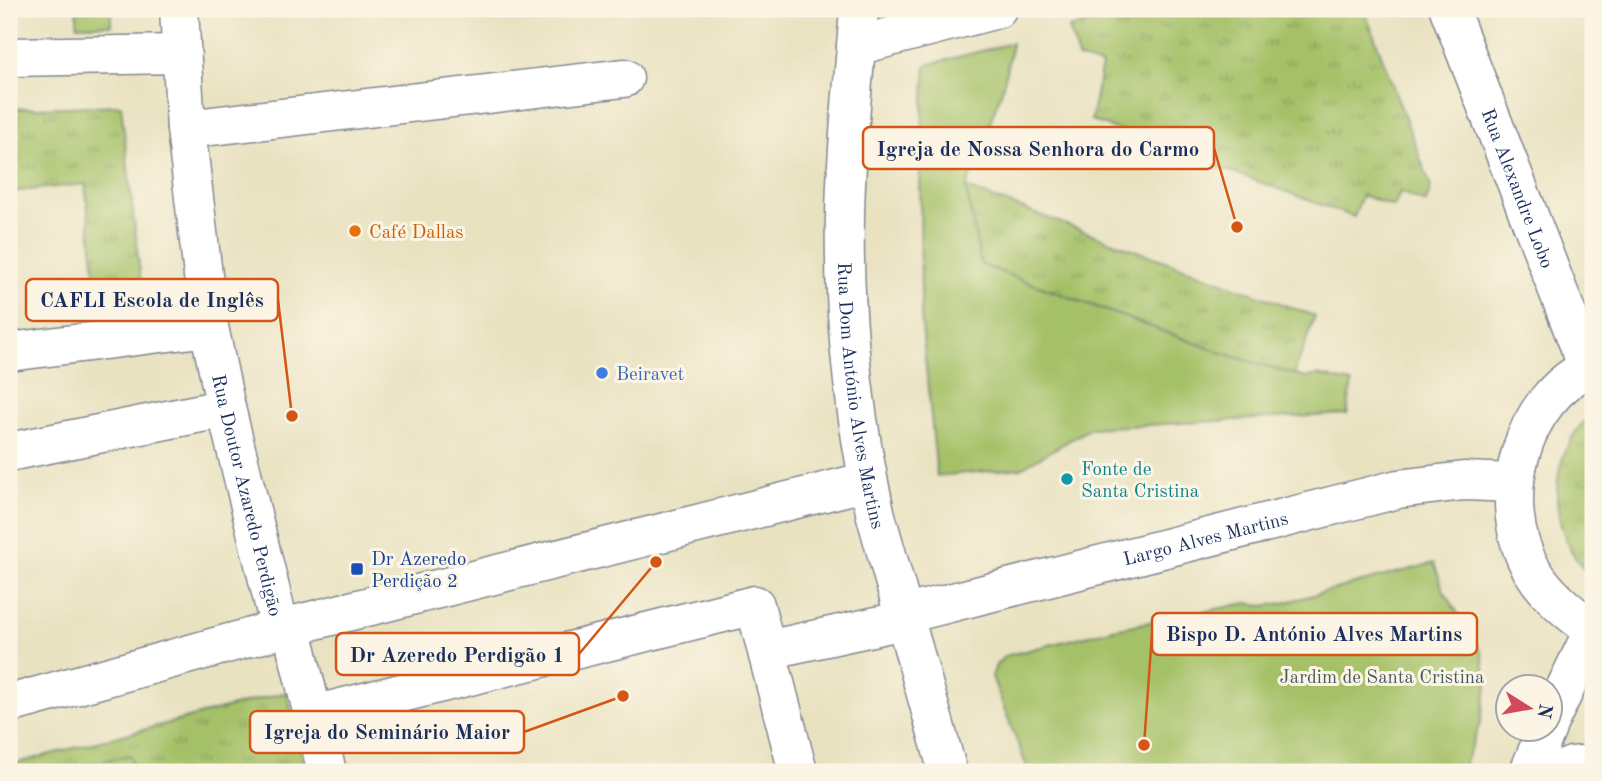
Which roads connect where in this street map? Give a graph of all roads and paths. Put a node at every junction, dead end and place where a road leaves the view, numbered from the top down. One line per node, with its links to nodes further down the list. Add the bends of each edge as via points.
1 (179, 9): 6 (street, Rua Doutor Azaredo Perdigão)
2 (859, 9): 5 (street, Rua Dom António Alves Martins)
3 (997, 9): 5 (street)
4 (1449, 9): 12 (street, Rua Alexandre Lobo)
5 (856, 46): 15 (street, Rua Dom António Alves Martins, via 845,270)
6 (180, 54): 7 (street); 9 (street, Rua Doutor Azaredo Perdigão)
7 (9, 57)
8 (624, 78): 9 (street)
9 (186, 129): 10 (street, Rua Doutor Azaredo Perdigão)
10 (209, 327): 11 (street); 13 (street, Rua Doutor Azaredo Perdigão)
11 (9, 352)
12 (1590, 367): 16 (street, via 1560,389 1537,416 1522,448)
13 (226, 408): 14 (street); 18 (street, Rua Doutor Azaredo Perdigão)
14 (9, 452)
15 (868, 481): 17 (street, Rua Dom António Alves Martins); 18 (street, Rua Doutor Azaredo Perdigão)
16 (1514, 483): 17 (street, Largo Alves Martins, via 1464,481 1398,489); 19 (street, via 1516,527 1531,569 1558,604)
17 (903, 618): 20 (street, Largo Alves Martins); 28 (street, Rua Dom António Alves Martins)
18 (286, 627): 22 (street); 23 (street)
19 (1593, 630): 21 (street)
20 (767, 650): 23 (street, via 755,605); 27 (street)
21 (1564, 689)
22 (9, 704)
23 (313, 715): 26 (street)
24 (1542, 742): 29 (street)
25 (1593, 764): 30 (street)
26 (327, 772)
27 (798, 772)
28 (948, 772)
29 (1529, 772)
30 (1558, 772)

